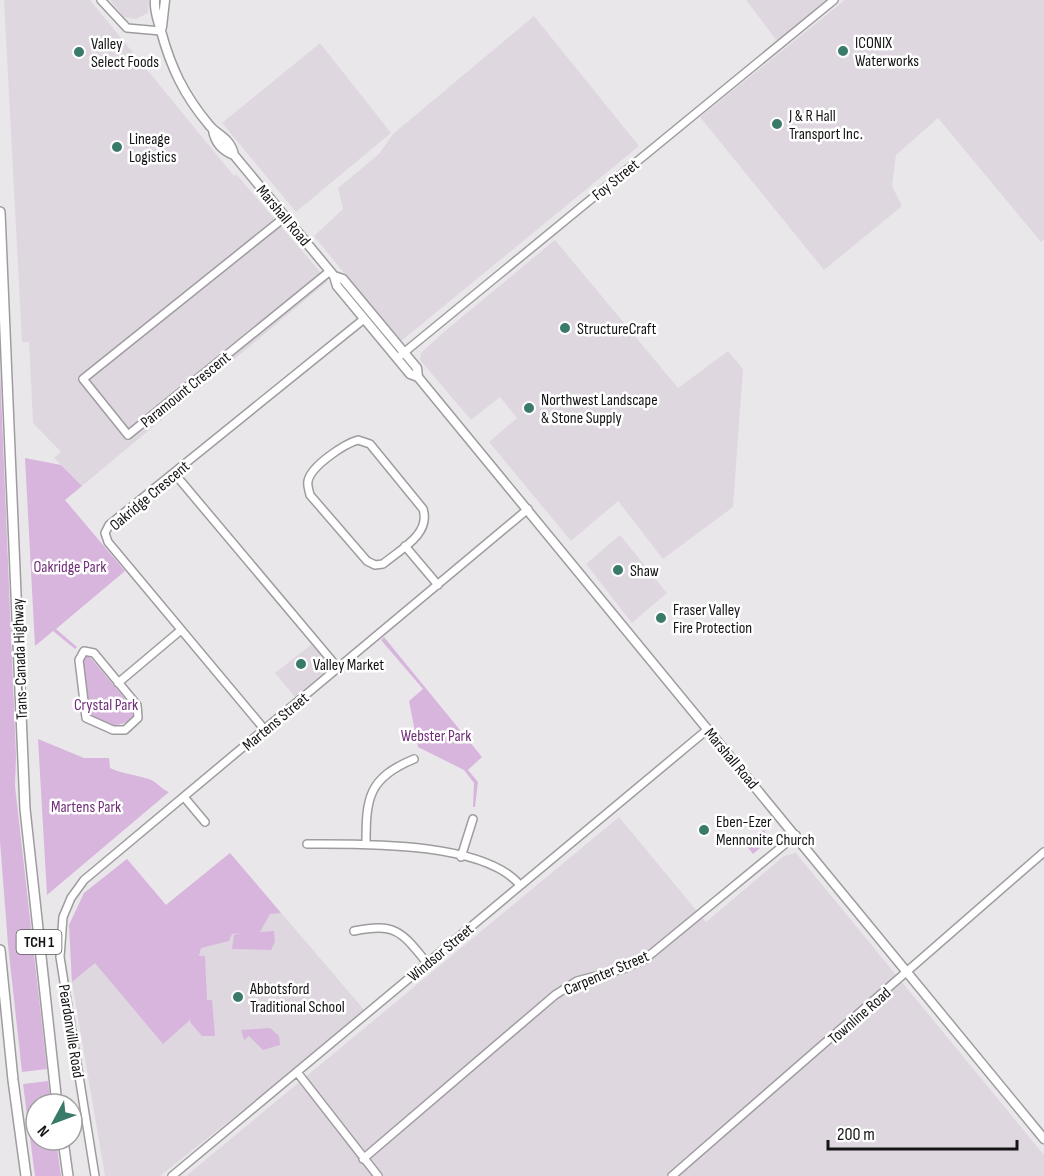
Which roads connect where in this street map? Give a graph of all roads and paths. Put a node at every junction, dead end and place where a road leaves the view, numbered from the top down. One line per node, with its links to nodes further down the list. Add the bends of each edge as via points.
1 (101, 0): 5 (street, via 127,28)
2 (155, 0): 5 (main road, Marshall Road, via 154,11)
3 (165, 0): 5 (main road, Marshall Road)
4 (834, 0): 10 (street, Foy Street)
5 (161, 31): 7 (main road, Marshall Road, via 178,83 213,130 214,139 225,152 234,155)
6 (0, 212): 36 (highway, Trans-Canada Highway / TCH 1, via 25,809)
7 (285, 217): 8 (main road, Marshall Road); 8 (street, Paramount Crescent, via 83,379 129,435)
8 (332, 273): 9 (main road, Marshall Road, via 337,286); 10 (main road, Marshall Road, via 344,279)
9 (364, 319): 10 (main road, Marshall Road); 11 (street, Oakridge Crescent)
10 (400, 356): 12 (main road, Marshall Road, via 410,374 418,377)
11 (174, 473): 15 (street, Oakridge Crescent, via 109,525 105,534); 16 (street)
12 (528, 509): 14 (street, Martens Street); 18 (main road, Marshall Road)
13 (405, 546): 13 (street, via 423,531 423,509 370,444 358,440 347,443 311,472 307,483 310,495 367,561 383,564); 14 (street)
14 (438, 585): 16 (street, Martens Street)
15 (181, 630): 17 (street); 19 (street, Oakridge Crescent)
16 (338, 668): 19 (street, Martens Street)
17 (118, 683): 17 (street, via 94,654 84,651 80,655 86,718 119,731 135,723 138,712 137,705)
18 (708, 729): 24 (main road, Marshall Road); 29 (street, Windsor Street)
19 (265, 730): 21 (street, Martens Street)
20 (414, 759): 26 (street, via 395,767 377,783 366,810)
21 (184, 797): 23 (street); 32 (street, Martens Street, via 84,880 63,917)
22 (473, 819): 28 (street)
23 (205, 822)
24 (796, 835): 34 (main road, Marshall Road); 39 (street, Carpenter Street, via 645,959 577,981 555,995)
25 (307, 844): 26 (street)
26 (366, 844): 28 (street, via 412,846)
27 (1044, 852): 34 (street, Townline Road)
28 (461, 857): 29 (street, via 501,868)
29 (520, 885): 33 (street, Windsor Street)
30 (354, 931): 33 (street, via 378,926 396,930)
31 (0, 950): 40 (highway, TCH 1)
32 (60, 957): 42 (street, Peardonville Road)
33 (427, 963): 35 (street, Windsor Street)
34 (908, 972): 37 (main road, Marshall Road); 45 (street, Townline Road)
35 (297, 1071): 39 (street); 43 (street, Windsor Street)
36 (56, 1092)
37 (1044, 1139)
38 (65, 1152): 41 (highway)
39 (363, 1158): 44 (street)
40 (26, 1176)
41 (68, 1176)
42 (95, 1176)
43 (172, 1176)
44 (378, 1176)
45 (672, 1176)

